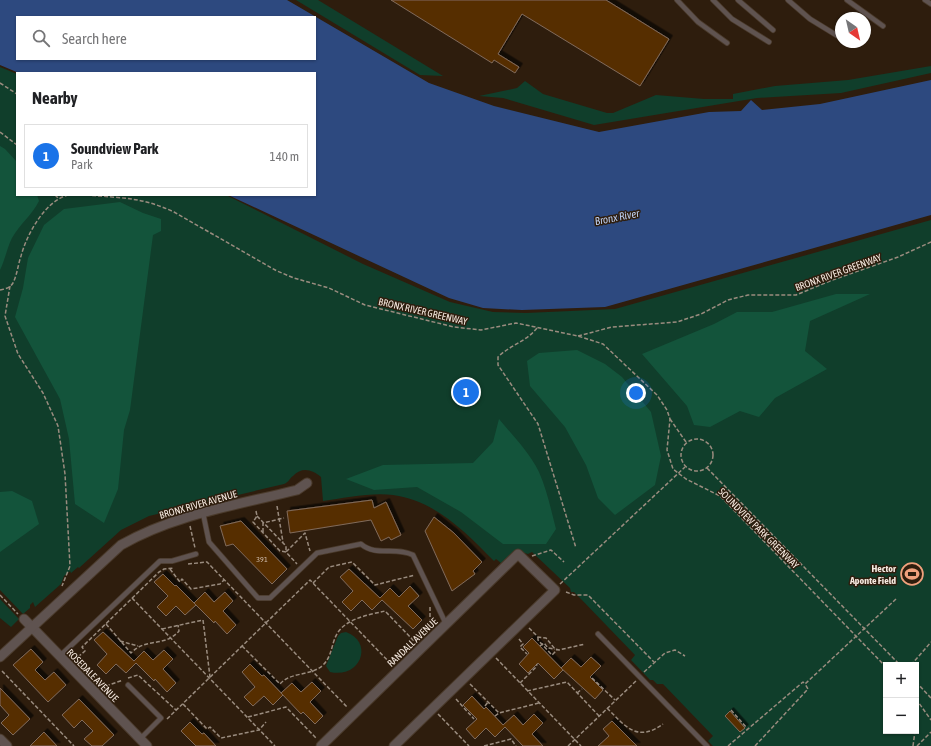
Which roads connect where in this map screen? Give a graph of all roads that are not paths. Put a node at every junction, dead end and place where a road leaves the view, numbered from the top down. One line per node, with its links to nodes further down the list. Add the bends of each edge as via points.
1 (677, 0): 12 (lane, via 698,22)
2 (713, 0): 11 (lane, via 732,18)
3 (738, 0): 9 (lane)
4 (788, 0): 10 (lane, via 810,19)
5 (847, 0): 8 (lane)
6 (925, 0): 7 (lane)
7 (931, 4)
8 (883, 26)
9 (773, 30)
10 (835, 34)
11 (769, 42)
12 (726, 43)
13 (307, 483): 14 (street, BRONX RIVER AVENUE, via 297,490)
14 (202, 513): 17 (lane, via 209,542 258,598 270,598 317,554 361,544 372,551 403,550 414,555); 18 (street, BRONX RIVER AVENUE, via 145,532 121,545)
15 (196, 554): 20 (lane, via 172,561 160,561)
16 (24, 619): 18 (street, ROSEDALE AVENUE)
17 (446, 624): 25 (street, RANDALL AVENUE); 28 (street, RANDALL AVENUE, via 518,554 555,590)
18 (32, 627): 20 (street, ROSEDALE AVENUE); 21 (street, BRONX RIVER AVENUE)
19 (598, 634): 29 (lane)
20 (60, 656): 24 (street, ROSEDALE AVENUE)
21 (0, 657)
22 (128, 685): 24 (lane, via 162,718)
23 (0, 739): 26 (street)
24 (140, 739): 27 (street, ROSEDALE AVENUE)
25 (319, 742)
26 (7, 746)
27 (147, 746)
28 (394, 746)
29 (707, 746)

